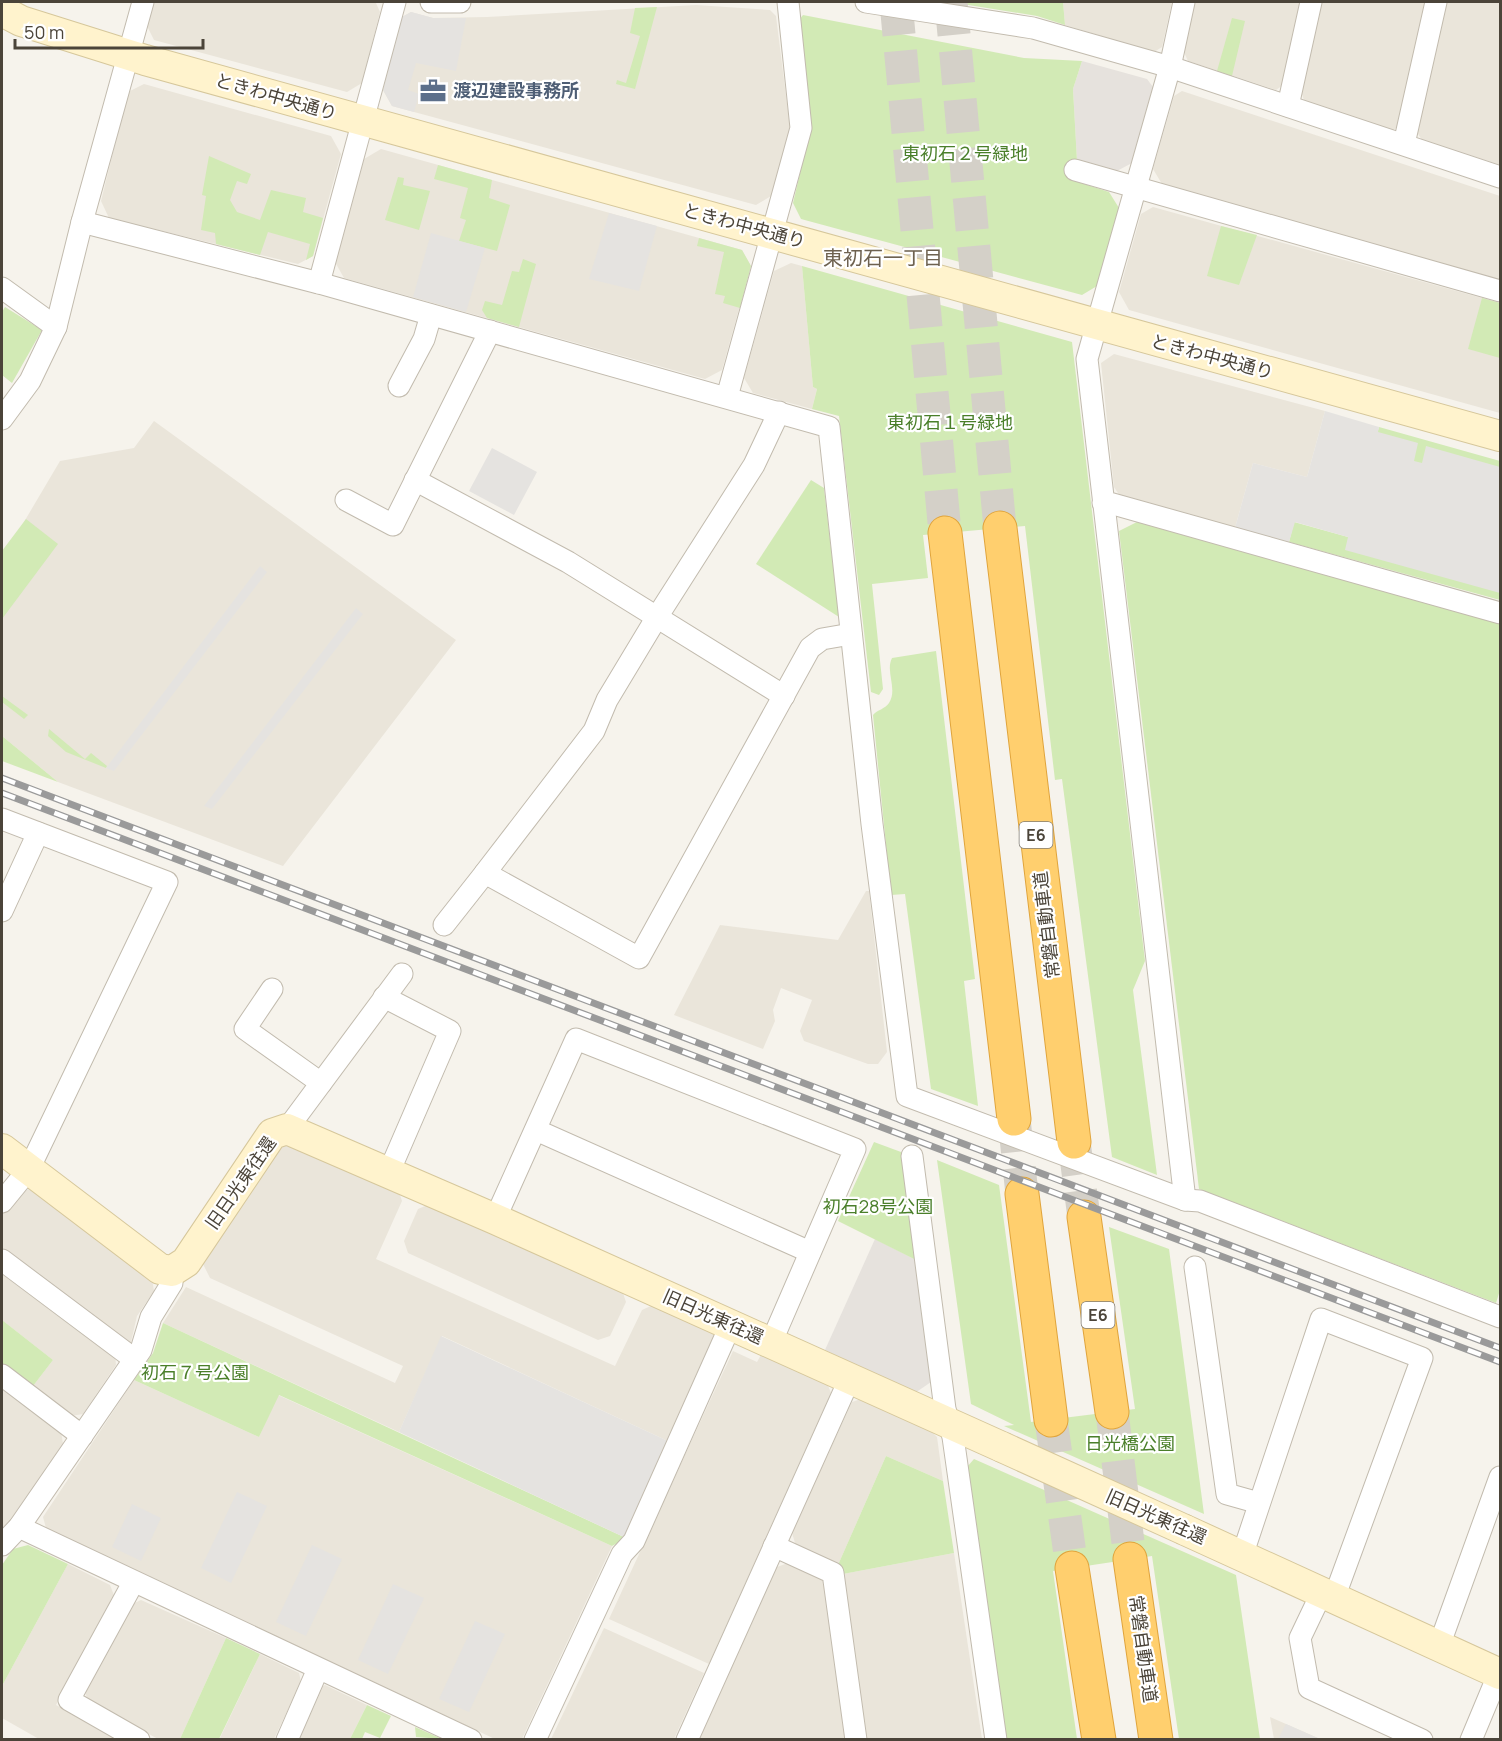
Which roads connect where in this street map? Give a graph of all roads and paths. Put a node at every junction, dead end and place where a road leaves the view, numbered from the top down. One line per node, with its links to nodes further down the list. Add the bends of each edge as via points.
1 (143, 2): 11 (street)
2 (395, 2): 14 (street)
3 (431, 2): 4 (street)
4 (460, 2)
5 (788, 2): 20 (street, via 801,128)
6 (867, 2): 12 (street, via 1033,28)
7 (1184, 2): 12 (street)
8 (1311, 2): 13 (street)
9 (1436, 2): 15 (street)
10 (2, 11): 11 (street, ときわ中央通り, via 21,21)
11 (127, 54): 14 (street, ときわ中央通り); 19 (street)
12 (1170, 67): 13 (street); 18 (street)
13 (1288, 106): 15 (street)
14 (364, 121): 20 (street, ときわ中央通り); 21 (street)
15 (1404, 144): 17 (street)
16 (1075, 170): 18 (street)
17 (1500, 177)
18 (1135, 189): 23 (street); 25 (street)
19 (82, 222): 21 (street); 26 (street)
20 (772, 234): 25 (street, ときわ中央通り); 29 (street)
21 (320, 283): 24 (street)
22 (2, 288): 26 (street)
23 (1500, 291)
24 (431, 315): 27 (street); 28 (street, via 424,339)
25 (1096, 325): 32 (street, ときわ中央通り); 35 (street, via 1087,359)
26 (56, 327): 31 (street, via 30,381)
27 (490, 331): 29 (street); 33 (street)
28 (399, 386)
29 (726, 396): 30 (street)
30 (779, 412): 39 (street, via 754,465); 40 (street, via 829,427)
31 (2, 419)
32 (1500, 436)
33 (415, 480): 34 (street, via 393,525); 39 (street, via 568,562)
34 (346, 500)
35 (1103, 503): 38 (street); 60 (street)
36 (1000, 528): 54 (highway, 常磐自動車道 / E6)
37 (945, 533): 51 (highway)
38 (1500, 613)
39 (657, 616): 41 (street); 44 (street, via 607,700 594,731)
40 (851, 634): 41 (street, via 822,639 810,648); 60 (street, via 907,1096)
41 (784, 696): 44 (street, via 639,958)
42 (2, 819): 43 (street)
43 (38, 833): 45 (street); 57 (street, via 167,882)
44 (485, 873): 46 (street)
45 (2, 911)
46 (444, 925)
47 (402, 974): 49 (street)
48 (272, 989): 50 (street, via 245,1029)
49 (384, 998): 50 (street); 58 (street, via 450,1031)
50 (321, 1083): 52 (street)
51 (1014, 1119)
52 (287, 1129): 58 (street, 旧日光東往還); 67 (street, 旧日光東往還, via 273,1134 189,1258)
53 (536, 1130): 63 (street); 64 (street); 64 (street, via 576,1039 855,1149)
54 (1074, 1142)
55 (2, 1149): 57 (street)
56 (912, 1156): 76 (street)
57 (28, 1169): 61 (street); 67 (street, via 160,1269)
58 (389, 1172): 63 (street, 旧日光東往還)
59 (1022, 1194): 75 (highway)
60 (1185, 1200): 68 (street, via 1200,1201)
61 (2, 1202)
62 (1084, 1217): 74 (highway, E6)
63 (495, 1219): 69 (street, 旧日光東往還)
64 (810, 1252): 70 (street)
65 (2, 1260): 71 (street)
66 (1195, 1267): 79 (street, via 1227,1494)
67 (172, 1271): 71 (street, via 172,1283 151,1317 141,1350)
68 (1500, 1317)
69 (731, 1324): 70 (street, 旧日光東往還); 94 (street, via 634,1541 622,1554)
70 (771, 1343): 73 (street, 旧日光東往還)
71 (134, 1359): 77 (street)
72 (2, 1375): 77 (street)
73 (850, 1378): 76 (street, 旧日光東往還); 82 (street)
74 (1112, 1412)
75 (1051, 1420)
76 (950, 1424): 83 (street, 旧日光東往還, bridge); 97 (street)
77 (82, 1436): 80 (street)
78 (1500, 1478): 88 (street)
79 (1259, 1503): 83 (street); 87 (street, via 1321,1319 1422,1358)
80 (19, 1527): 81 (street); 86 (street)
81 (2, 1545)
82 (774, 1546): 95 (street); 96 (street, via 833,1573)
83 (1242, 1556): 87 (street, 旧日光東往還)
84 (1130, 1559): 99 (highway, 常磐自動車道)
85 (1072, 1568): 98 (highway)
86 (133, 1583): 89 (street); 91 (street, via 69,1700)
87 (1328, 1595): 88 (street, 旧日光東往還); 100 (street, via 1300,1638 1309,1688)
88 (1439, 1646): 90 (street, 旧日光東往還)
89 (318, 1669): 92 (street); 93 (street)
90 (1500, 1673): 101 (street)
91 (139, 1740)
92 (287, 1740)
93 (471, 1740)
94 (535, 1740)
95 (687, 1740)
96 (856, 1740)
97 (996, 1740)
98 (1099, 1740)
99 (1156, 1740)
100 (1422, 1740)
101 (1470, 1740)

